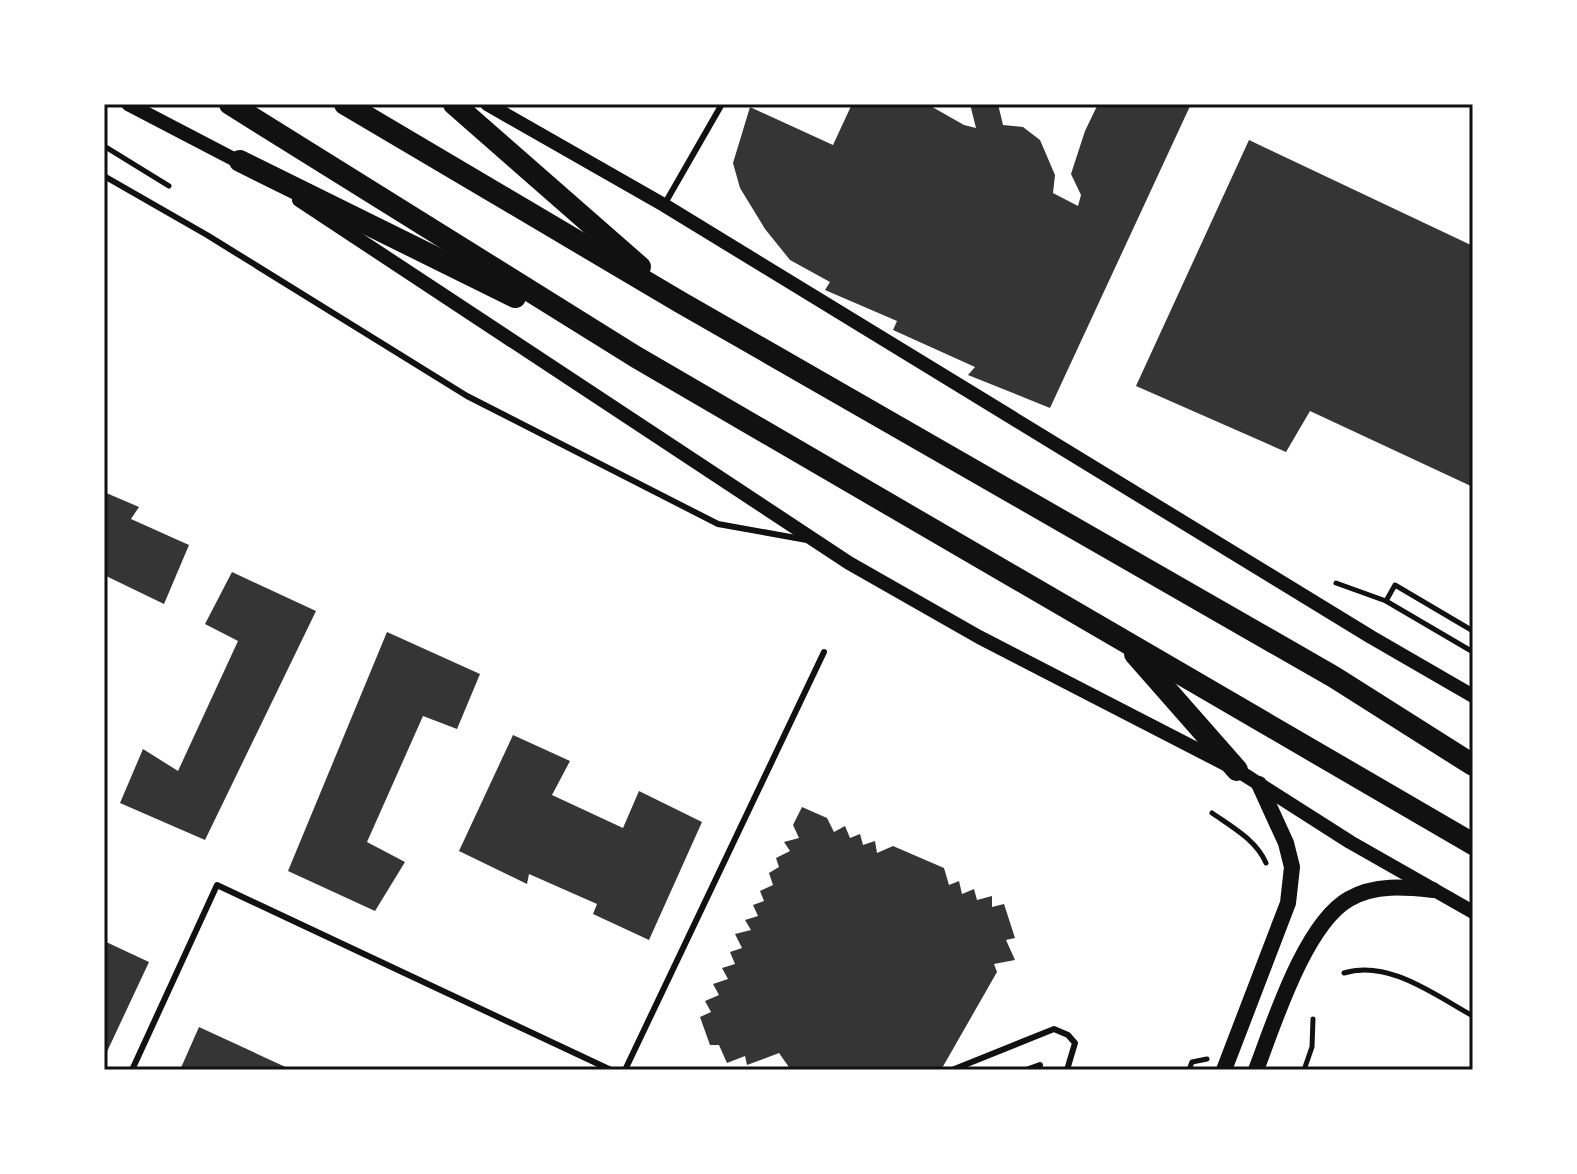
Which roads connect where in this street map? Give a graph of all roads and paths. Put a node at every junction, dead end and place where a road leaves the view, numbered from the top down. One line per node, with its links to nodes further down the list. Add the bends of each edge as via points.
1 (128, 104): 8 (street)
2 (230, 104): 13 (highway)
3 (345, 104): 12 (highway)
4 (454, 104): 12 (highway)
5 (487, 104): 11 (street)
6 (722, 104): 11 (lane)
7 (104, 146): 10 (path)
8 (240, 161): 13 (highway); 14 (street)
9 (104, 176): 14 (lane, via 467,396 718,524)
10 (169, 186)
11 (664, 205): 21 (street)
12 (680, 302): 22 (highway, via 1334,677)
13 (636, 357): 18 (highway)
14 (815, 542): 23 (street, via 979,637)
15 (1336, 583): 16 (path)
16 (1386, 601): 17 (path, via 1395,585); 20 (path)
17 (1473, 631)
18 (1121, 638): 23 (highway); 26 (highway)
19 (824, 652): 36 (lane)
20 (1473, 652)
21 (1473, 696)
22 (1473, 765)
23 (1237, 770): 24 (street)
24 (1259, 784): 28 (street); 40 (main road, via 1292,867 1288,903)
25 (1212, 813): 27 (path, via 1243,835)
26 (1473, 844)
27 (1268, 866)
28 (1433, 890): 29 (street); 41 (main road, via 1376,889 1348,899 1322,922)
29 (1473, 912)
30 (1344, 973): 31 (path, via 1379,969)
31 (1473, 1016)
32 (1313, 1019): 42 (path)
33 (1040, 1065): 38 (lane)
34 (132, 1070): 35 (lane, via 217,885)
35 (611, 1070)
36 (625, 1070)
37 (952, 1070): 39 (lane, via 1054,1029 1075,1043)
38 (1026, 1070)
39 (1067, 1070)
40 (1224, 1070)
41 (1256, 1070)
42 (1304, 1070)

